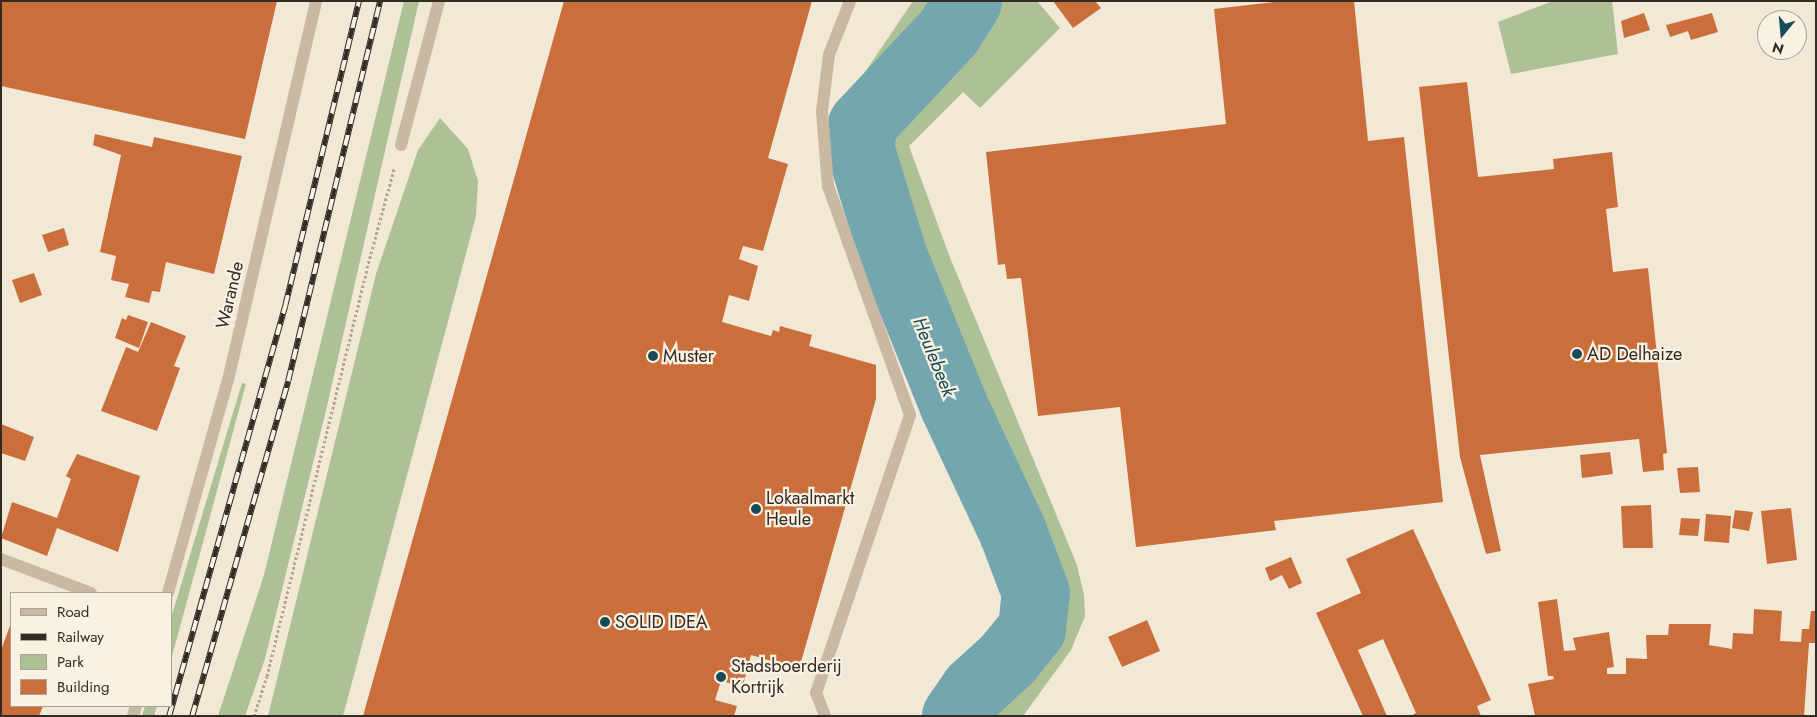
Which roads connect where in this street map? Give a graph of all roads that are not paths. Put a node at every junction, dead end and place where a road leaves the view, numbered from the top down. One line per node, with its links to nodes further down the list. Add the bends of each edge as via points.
1 (316, 1): 7 (street, Warande, via 228,380)
2 (439, 1): 4 (street)
3 (850, 1): 8 (street, via 828,55 822,111 828,186 910,416 816,694)
4 (401, 145)
5 (1, 559): 6 (street)
6 (88, 592)
7 (168, 592)
8 (825, 716)

